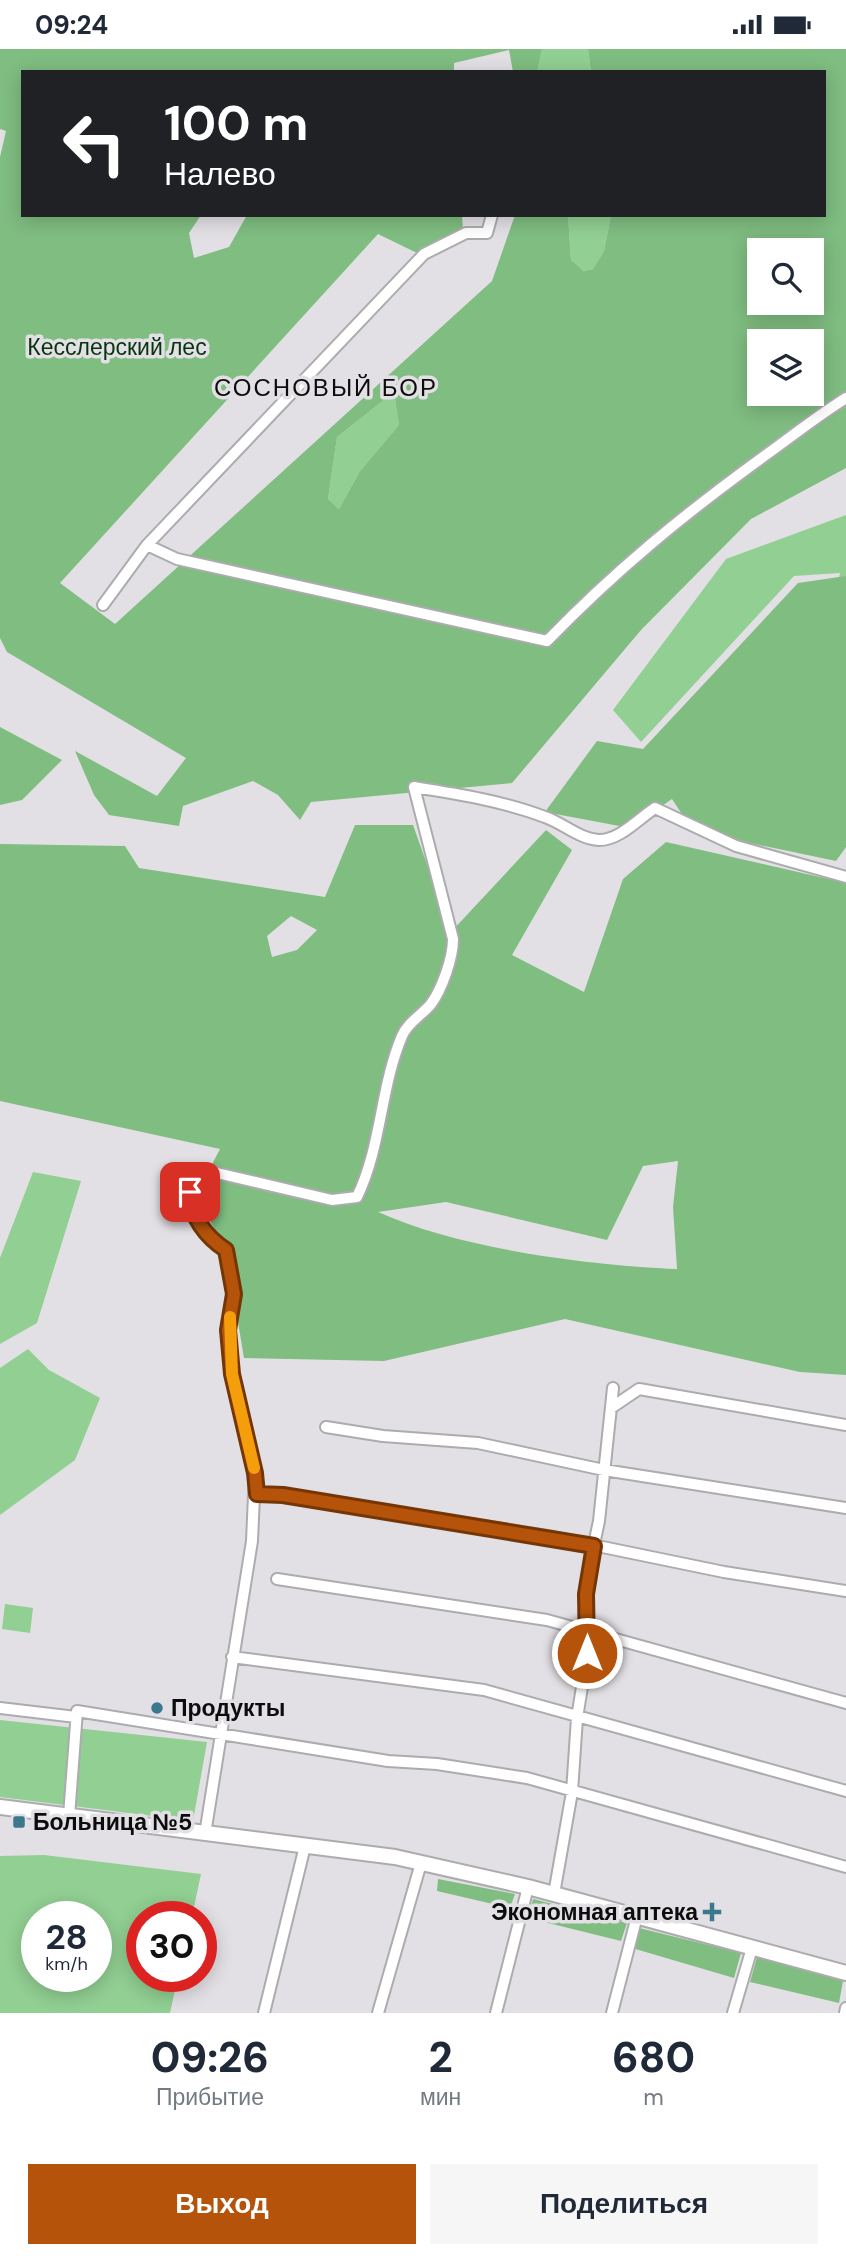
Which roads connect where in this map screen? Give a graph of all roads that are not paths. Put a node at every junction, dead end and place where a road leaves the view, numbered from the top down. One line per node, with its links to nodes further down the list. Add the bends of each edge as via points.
1 (491, 217): 3 (street, via 486,233 466,233 424,254)
2 (846, 398): 3 (street, via 692,509 604,583 547,641 177,559)
3 (147, 545): 4 (street)
4 (103, 605)
5 (846, 877): 11 (street, via 736,846 654,808 612,838 598,840 547,817 479,797 414,787 453,939 453,959 432,1003 403,1033 388,1076 370,1169 357,1197 332,1200 204,1170 190,1176 190,1207 211,1240 226,1250 234,1294 228,1330 232,1374)
6 (613, 1388): 7 (street)
7 (611, 1408): 8 (street, via 639,1389); 10 (street)
8 (846, 1425)
9 (326, 1427): 10 (street, via 478,1443)
10 (604, 1470): 12 (street); 13 (street)
11 (257, 1494): 13 (street); 17 (street)
12 (846, 1508)
13 (594, 1546): 15 (street); 16 (street, via 586,1594)
14 (277, 1579): 16 (street)
15 (846, 1591)
16 (587, 1630): 18 (street); 21 (street)
17 (232, 1657): 21 (street, via 484,1690); 22 (street)
18 (846, 1703)
19 (0, 1708): 20 (street)
20 (77, 1714): 22 (street); 26 (street)
21 (578, 1718): 23 (street); 24 (street)
22 (220, 1731): 24 (street, via 388,1761 527,1778); 27 (street)
23 (846, 1791)
24 (572, 1792): 30 (street); 32 (street)
25 (0, 1807): 26 (main road)
26 (69, 1816): 27 (main road)
27 (205, 1834): 28 (main road)
28 (305, 1846): 29 (main road); 36 (street)
29 (421, 1863): 31 (main road); 37 (street)
30 (846, 1867)
31 (527, 1887): 32 (main road); 38 (street)
32 (554, 1894): 33 (main road)
33 (637, 1916): 34 (main road); 39 (street)
34 (752, 1948): 35 (main road); 40 (street)
35 (846, 1973)
36 (264, 2013)
37 (378, 2013)
38 (496, 2013)
39 (611, 2013)
40 (733, 2013)

